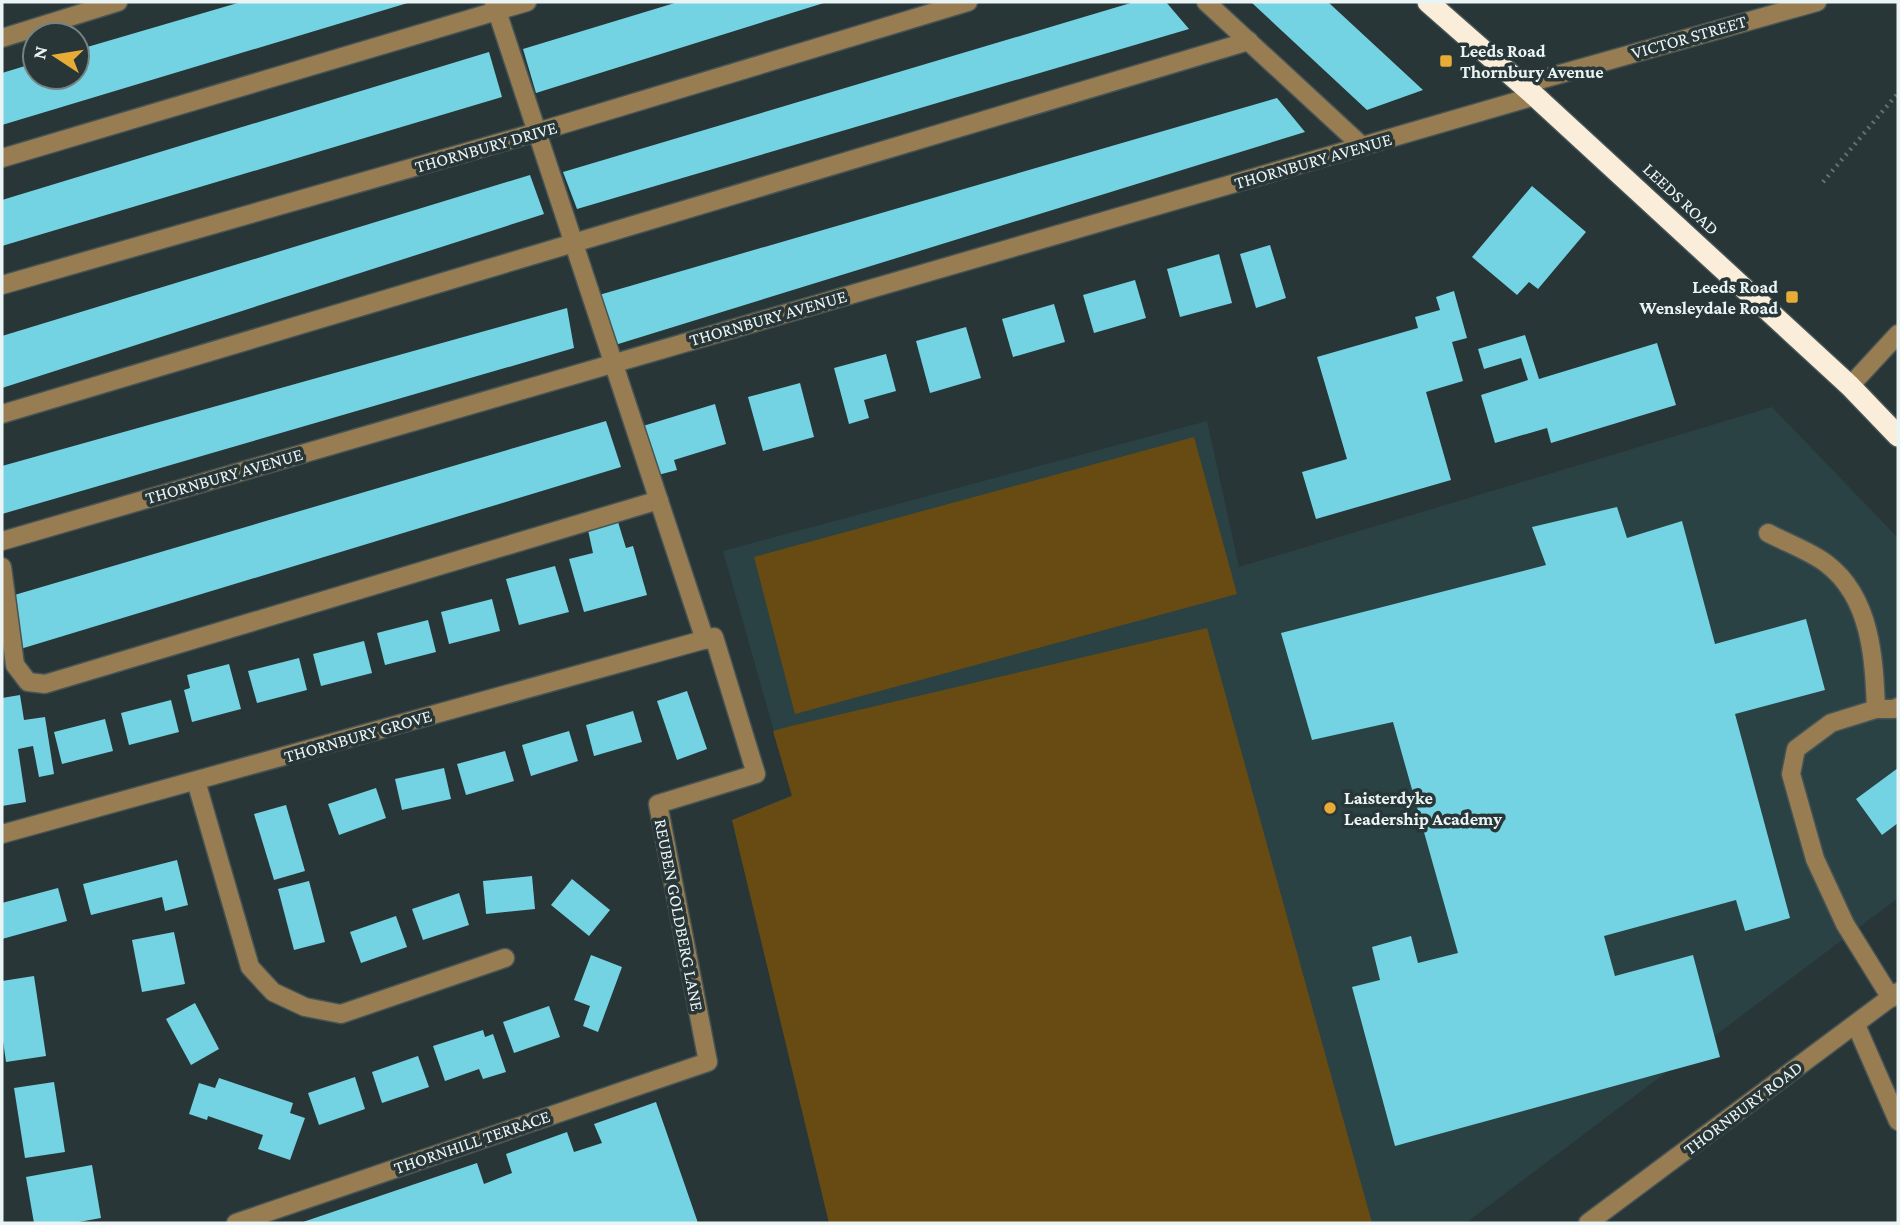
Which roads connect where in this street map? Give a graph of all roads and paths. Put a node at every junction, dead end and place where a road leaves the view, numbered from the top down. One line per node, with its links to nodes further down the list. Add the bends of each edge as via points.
1 (118, 2): 8 (street)
2 (527, 2): 7 (street)
3 (968, 2): 12 (street, THORNBURY DRIVE)
4 (1206, 2): 9 (street)
5 (1427, 2): 10 (highway, LEEDS ROAD)
6 (1816, 2): 10 (street, VICTOR STREET)
7 (496, 6): 12 (street); 14 (street)
8 (2, 38)
9 (1249, 41): 13 (street); 16 (street)
10 (1528, 90): 13 (street, THORNBURY AVENUE); 20 (highway, LEEDS ROAD)
11 (1898, 93): 15 (path)
12 (537, 132): 16 (street); 17 (street, THORNBURY DRIVE)
13 (1362, 146): 19 (street, THORNBURY AVENUE)
14 (2, 158)
15 (1823, 182)
16 (574, 244): 19 (street); 21 (street)
17 (2, 285)
18 (1898, 334): 20 (street)
19 (614, 363): 23 (street); 25 (street, THORNBURY AVENUE)
20 (1850, 386): 22 (highway, LEEDS ROAD)
21 (2, 414)
22 (1898, 436)
23 (659, 500): 26 (street, via 45,684 28,682 15,665); 27 (street)
24 (1768, 533): 29 (street, via 1826,563 1852,589 1874,662)
25 (2, 541)
26 (2, 567)
27 (709, 638): 30 (street, THORNBURY GROVE); 35 (street, REUBEN GOLDBERG LANE, via 756,774 657,804)
28 (1898, 707): 29 (street)
29 (1876, 709): 33 (street, via 1831,723 1796,749 1791,774 1815,859 1845,924)
30 (196, 781): 31 (street, THORNBURY GROVE); 32 (street, via 250,967 273,992 305,1007 341,1014)
31 (2, 834)
32 (505, 958)
33 (1895, 995): 34 (street, THORNBURY ROAD)
34 (1856, 1024): 36 (street); 38 (street, THORNBURY ROAD)
35 (708, 1062): 37 (street, THORNHILL TERRACE)
36 (1898, 1121)
37 (236, 1223)
38 (1588, 1223)

